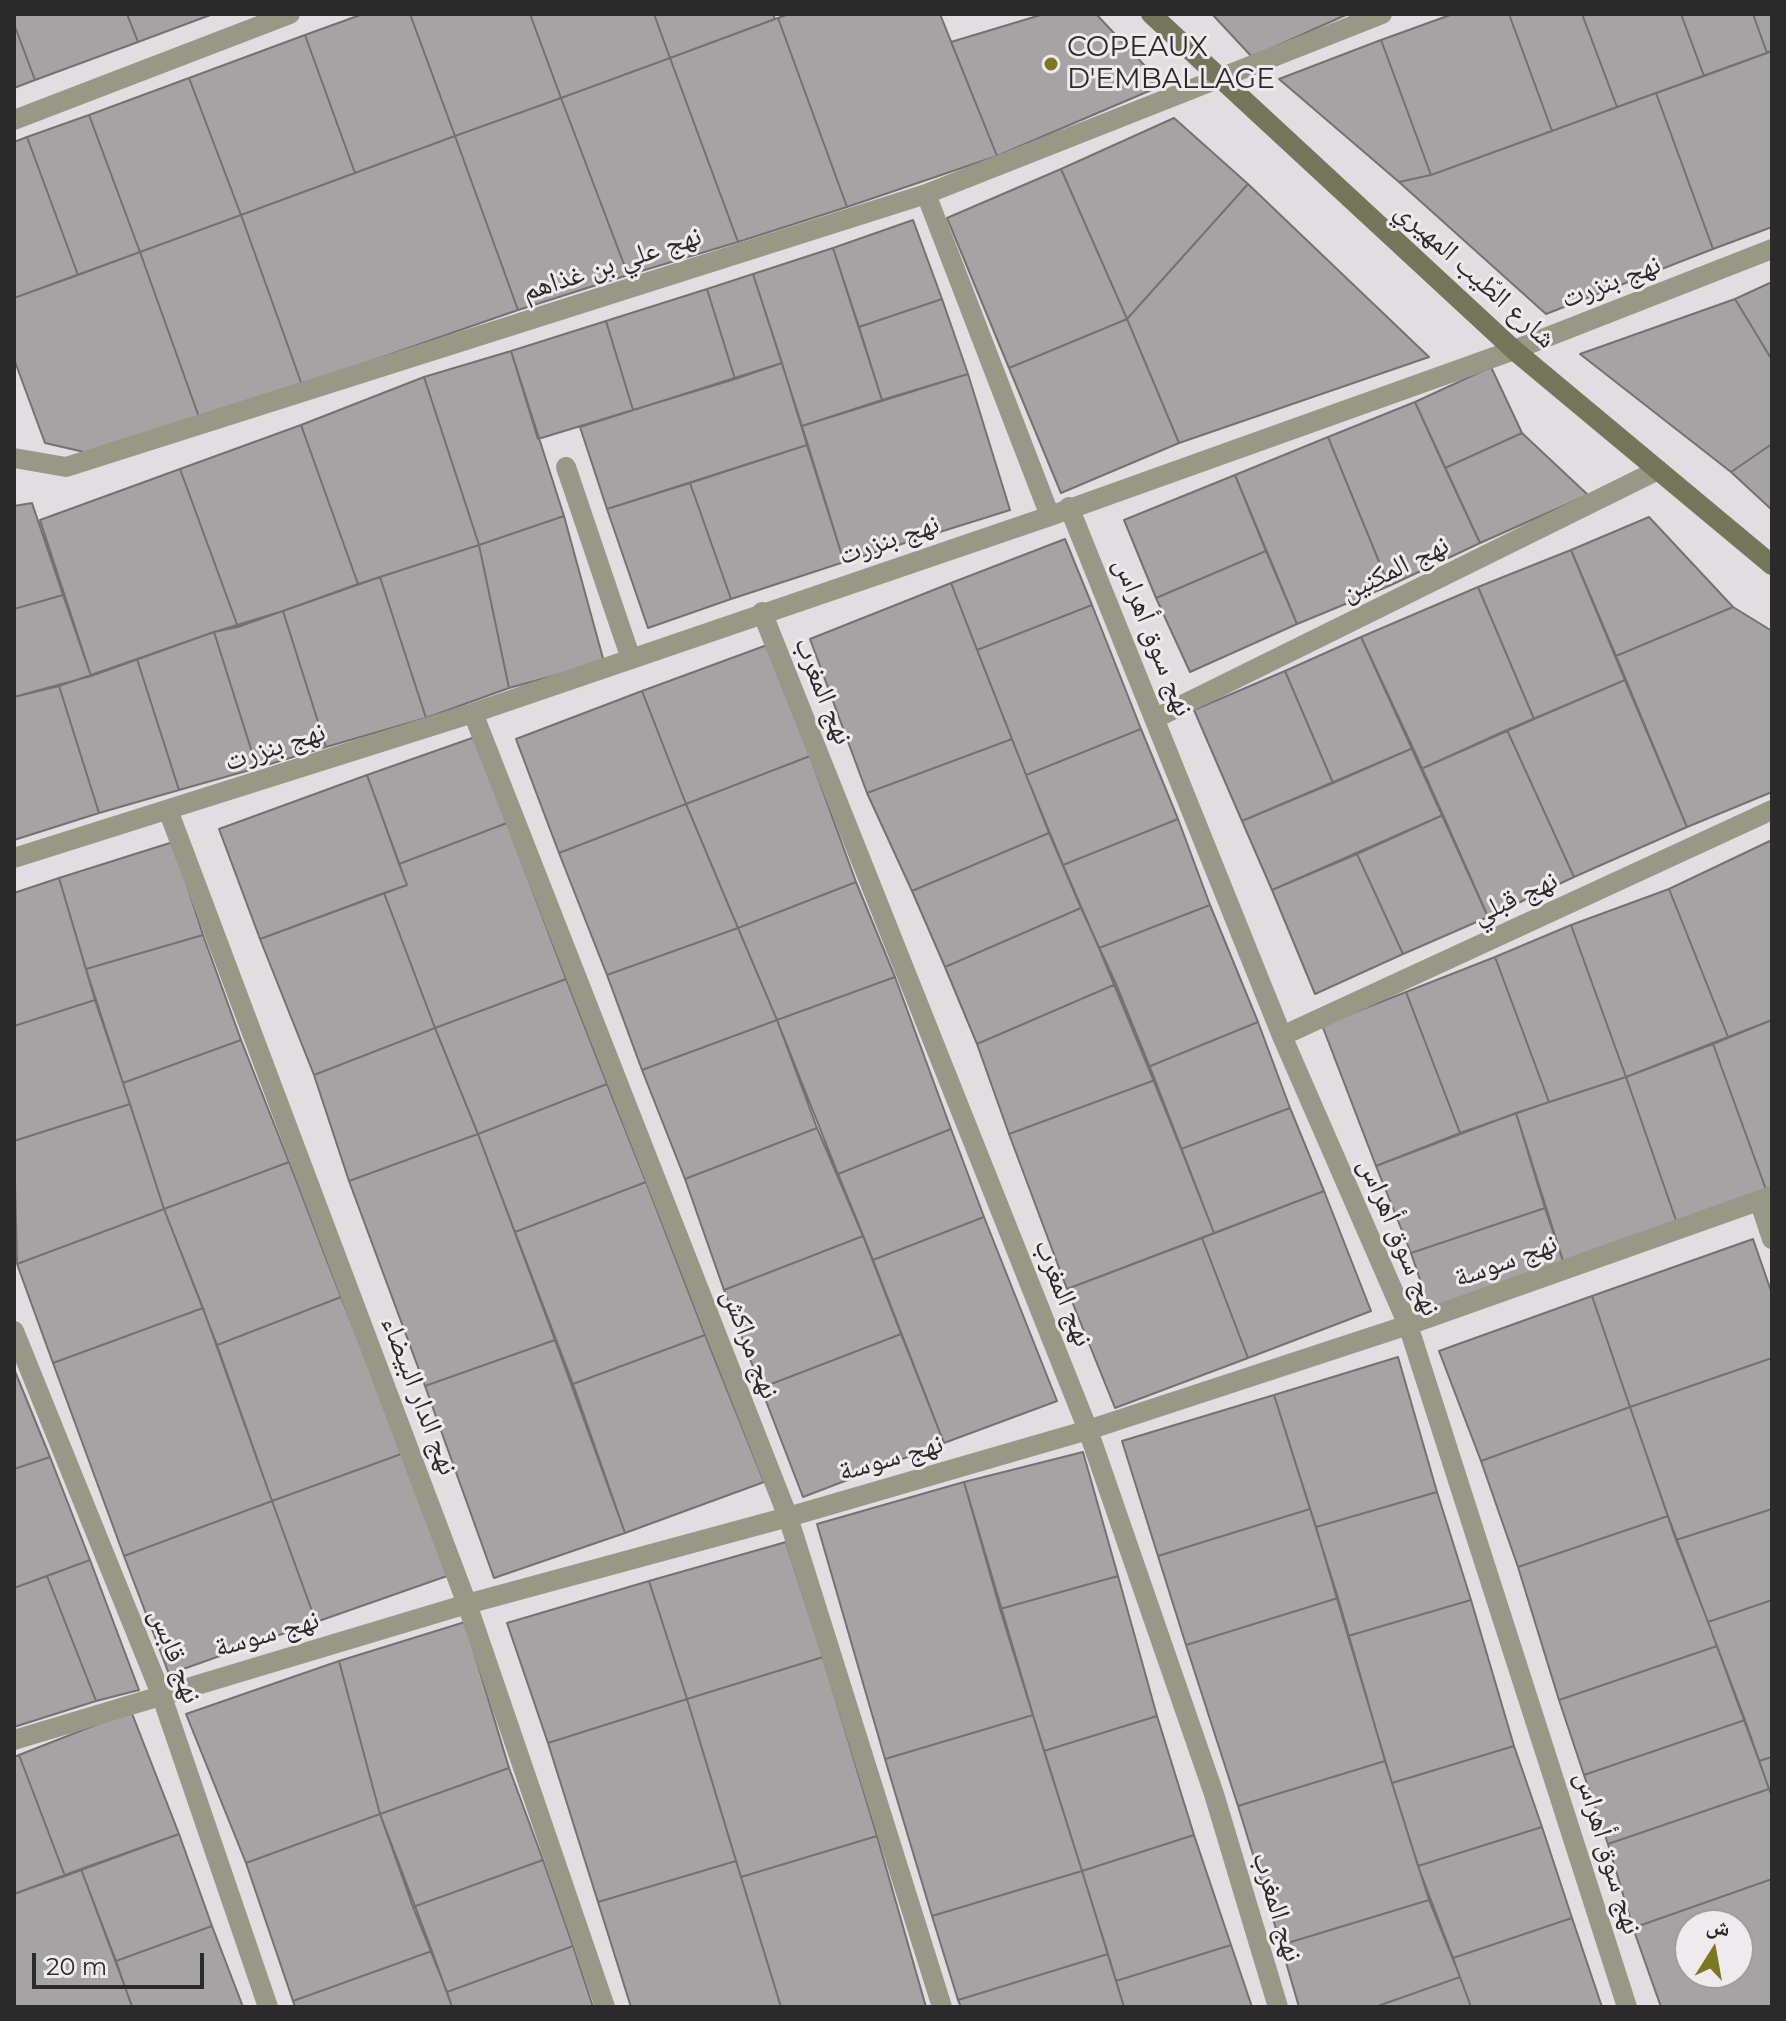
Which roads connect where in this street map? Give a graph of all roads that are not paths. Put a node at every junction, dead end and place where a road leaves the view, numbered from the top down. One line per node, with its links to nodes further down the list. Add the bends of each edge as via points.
1 (290, 14): 5 (street)
2 (1151, 14): 4 (street, شارع الطّيب المهيري)
3 (1382, 14): 4 (street, نهج علي بن غذاهم)
4 (1218, 78): 6 (street, نهج علي بن غذاهم); 8 (street, شارع الطّيب المهيري)
5 (14, 120)
6 (926, 194): 9 (street, نهج علي بن غذاهم, via 66,467); 13 (street)
7 (1772, 249): 8 (street, نهج بنزرت)
8 (1514, 350): 11 (street, شارع الطّيب المهيري); 12 (street, نهج بنزرت)
9 (14, 458)
10 (566, 467): 16 (street)
11 (1658, 470): 14 (street, شارع الطّيب المهيري); 18 (street, نهج المكنين)
12 (1069, 507): 13 (street, نهج بنزرت); 18 (street, نهج سوق أهراس)
13 (1050, 516): 15 (street, نهج بنزرت)
14 (1772, 565)
15 (762, 612): 16 (street, نهج بنزرت); 27 (street, نهج المغرب)
16 (631, 659): 17 (street, نهج بنزرت)
17 (473, 713): 19 (street, نهج بنزرت); 28 (street, نهج مراكش)
18 (1156, 718): 22 (street, نهج سوق أهراس)
19 (168, 810): 21 (street, نهج بنزرت); 29 (street, نهج الدار البيضاء)
20 (1772, 810): 22 (street, نهج قبلي)
21 (14, 858)
22 (1282, 1036): 25 (street, نهج سوق أهراس)
23 (1765, 1198): 24 (street); 25 (street, نهج سوسة)
24 (1772, 1239)
25 (1408, 1325): 27 (street, نهج سوسة); 36 (street, نهج سوق أهراس)
26 (14, 1331): 30 (street, نهج قابس)
27 (1088, 1430): 28 (street, نهج سوسة); 35 (street, نهج المغرب, via 1214,1794)
28 (788, 1517): 29 (street, نهج سوسة); 34 (street, نهج مراكش)
29 (467, 1604): 30 (street, نهج سوسة); 33 (street, نهج الدار البيضاء)
30 (161, 1694): 31 (street, نهج سوسة); 32 (street, نهج قابس)
31 (14, 1740)
32 (268, 2007)
33 (605, 2007)
34 (942, 2007)
35 (1278, 2007)
36 (1627, 2007)

